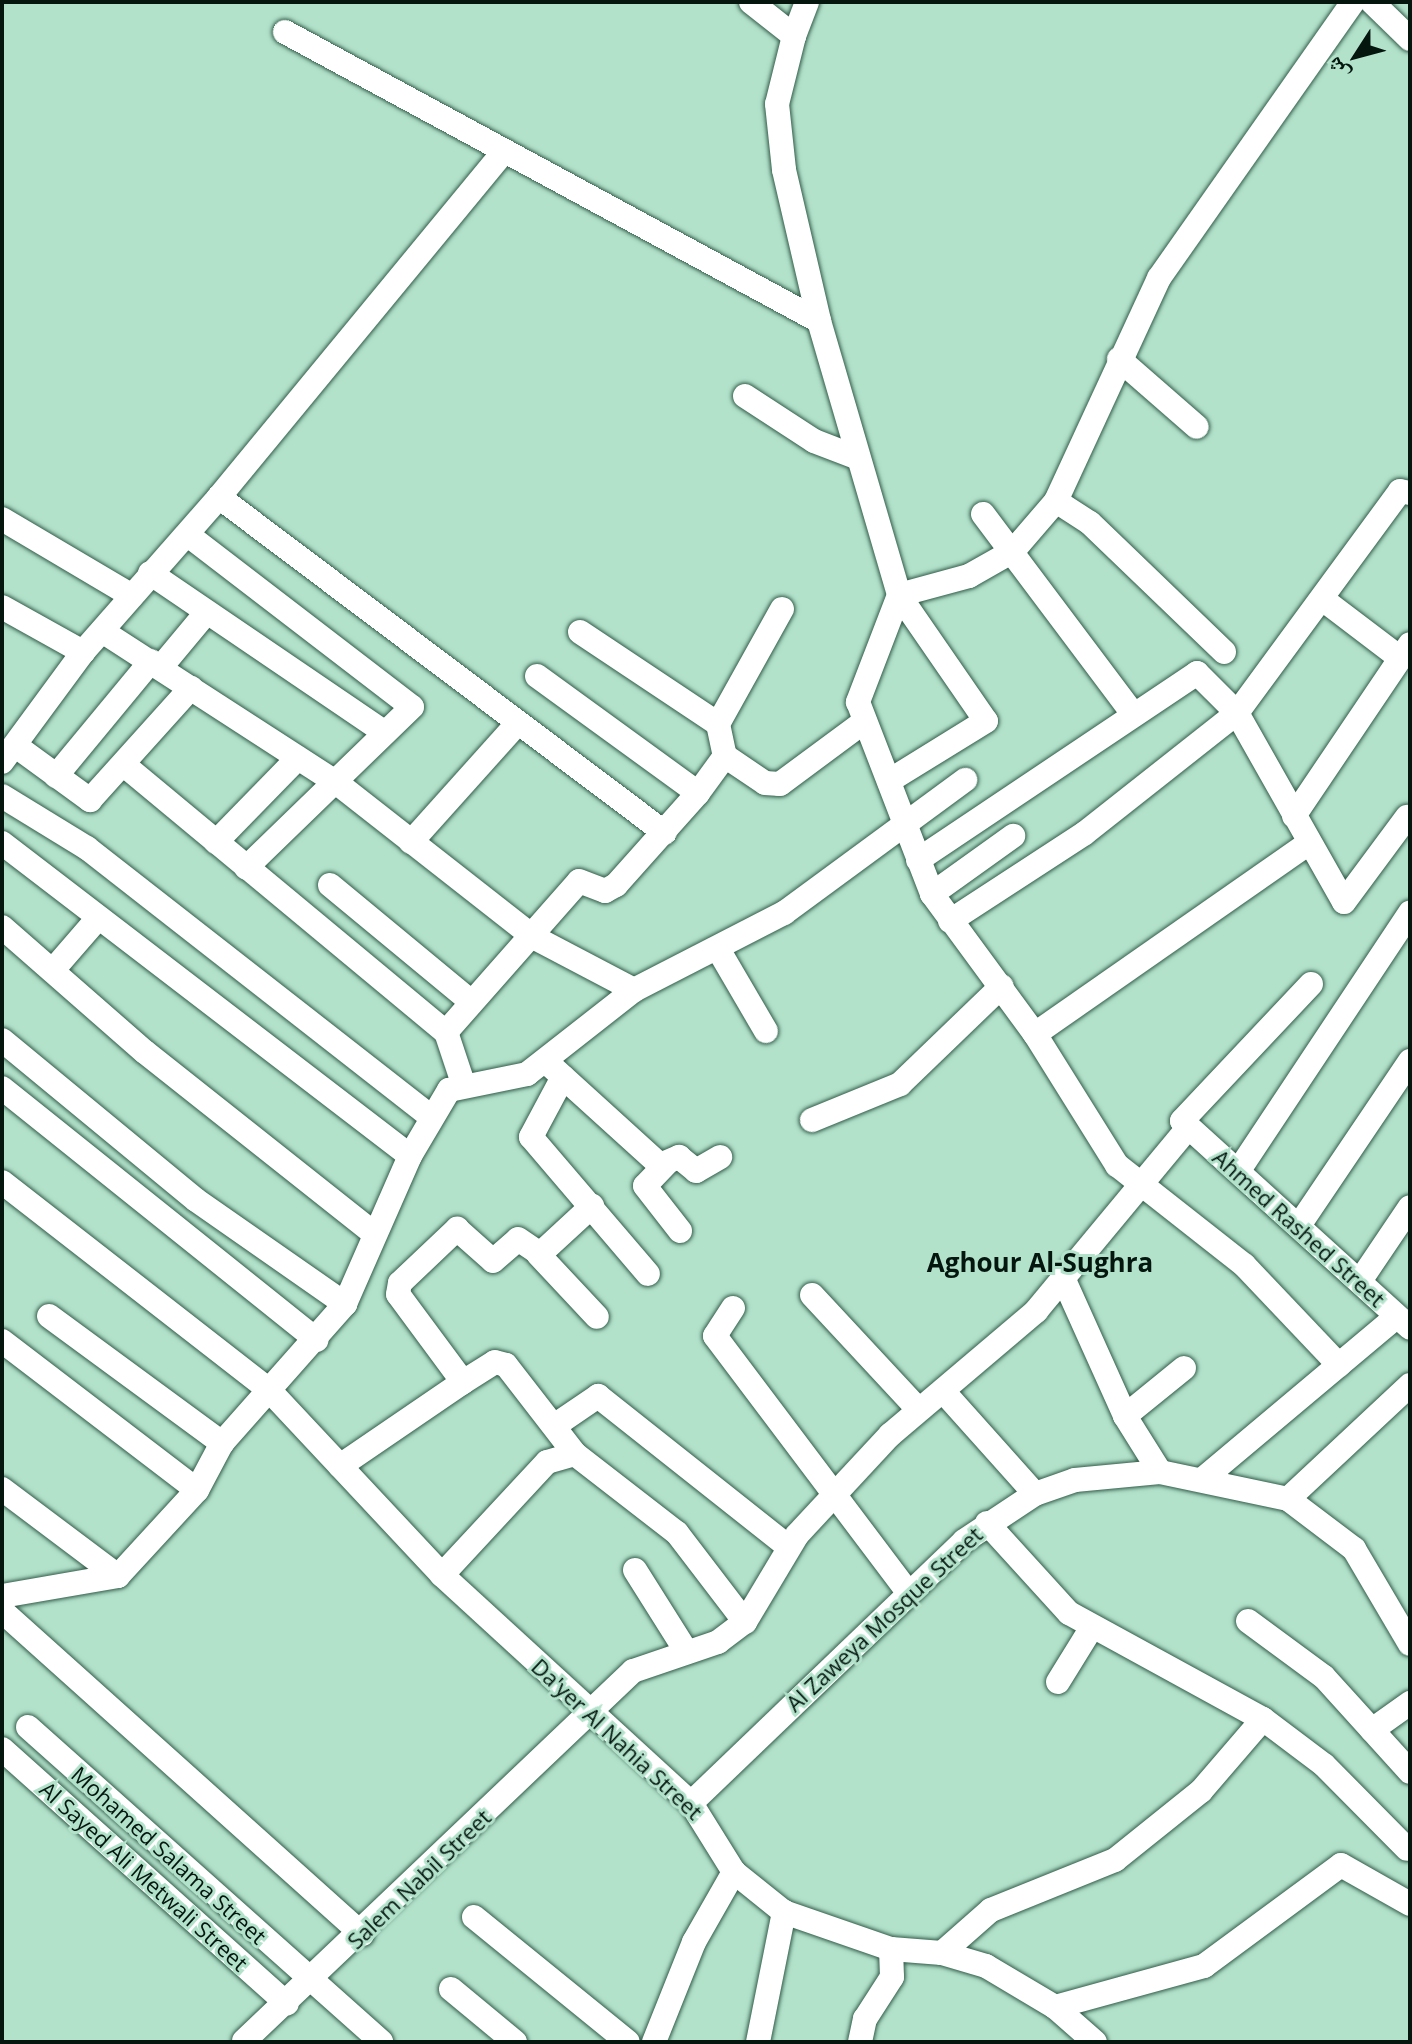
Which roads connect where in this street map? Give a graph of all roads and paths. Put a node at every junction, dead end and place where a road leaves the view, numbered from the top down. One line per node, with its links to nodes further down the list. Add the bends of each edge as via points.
1 (751, 2): 6 (street)
2 (807, 2): 6 (street)
3 (1353, 2): 10 (street, via 1189,232)
4 (1372, 2): 7 (street)
5 (285, 32): 8 (street)
6 (794, 36): 9 (street, via 777,115)
7 (1410, 39)
8 (503, 152): 9 (street); 15 (street)
9 (819, 321): 13 (street)
10 (1119, 359): 12 (street); 16 (street)
11 (745, 396): 13 (street, via 814,441)
12 (1197, 427)
13 (858, 458): 22 (street)
14 (1410, 493): 24 (street, via 1400,491)
15 (219, 497): 19 (street); 38 (street)
16 (1056, 501): 20 (street); 32 (street, via 1090,523)
17 (983, 514): 20 (street)
18 (2, 519): 23 (street)
19 (188, 535): 21 (street); 41 (street, via 411,705)
20 (1013, 551): 22 (street, via 969,576); 37 (street)
21 (150, 573): 23 (street); 27 (street)
22 (899, 595): 40 (street, via 861,681); 48 (street, via 986,721)
23 (132, 596): 28 (street)
24 (1325, 601): 30 (street); 36 (street)
25 (2, 607): 31 (street)
26 (782, 609): 39 (street)
27 (206, 613): 33 (street); 41 (street)
28 (102, 631): 31 (street); 33 (street)
29 (580, 632): 39 (street)
30 (1405, 651): 52 (street)
31 (83, 652): 42 (street)
32 (1224, 652)
33 (156, 664): 35 (street); 46 (street)
34 (537, 676): 50 (street)
35 (191, 688): 44 (street); 45 (street)
36 (1237, 713): 37 (street, via 1197,673); 52 (street); 67 (street, via 1098,824)
37 (1134, 715): 61 (street)
38 (517, 724): 55 (street); 58 (street)
39 (718, 724): 43 (street)
40 (861, 724): 43 (street, via 780,784 765,783); 48 (street)
41 (384, 732): 49 (street)
42 (9, 754): 46 (street)
43 (725, 756): 50 (street)
44 (298, 758): 49 (street); 57 (street)
45 (124, 765): 46 (street, via 90,800); 57 (street)
46 (56, 776)
47 (965, 780): 54 (street)
48 (889, 781): 54 (street)
49 (337, 783): 58 (street); 62 (street)
50 (698, 793): 55 (street)
51 (2, 796): 84 (street, via 87,848)
52 (1294, 816): 60 (street)
53 (1407, 817): 60 (street, via 1347,902)
54 (904, 826): 61 (street); 70 (street, via 784,913)
55 (665, 833): 69 (street, via 610,889 579,881)
56 (1013, 836): 64 (street)
57 (216, 842): 62 (street)
58 (411, 842): 69 (street)
59 (2, 843): 66 (street)
60 (1309, 843): 78 (street)
61 (918, 860): 64 (street)
62 (246, 868): 77 (street)
63 (330, 885): 75 (street)
64 (932, 894): 67 (street)
65 (1410, 913): 90 (street)
66 (98, 918): 71 (street); 87 (street)
67 (950, 921): 73 (street)
68 (5, 935): 71 (street)
69 (535, 938): 74 (street); 75 (street)
70 (718, 949): 74 (street); 76 (street)
71 (53, 970): 99 (street)
72 (1311, 984): 86 (street, via 1186,1112)
73 (1002, 986): 78 (street); 85 (street, via 900,1084)
74 (634, 990): 81 (street)
75 (470, 1001): 77 (street)
76 (766, 1031)
77 (446, 1032): 82 (street)
78 (1035, 1034): 92 (street, via 1098,1143)
79 (2, 1040): 93 (street)
80 (1410, 1061): 97 (street)
81 (555, 1069): 82 (street, via 503,1082); 89 (street); 94 (street, via 531,1137)
82 (463, 1083): 84 (street)
83 (2, 1088): 96 (street)
84 (430, 1116): 87 (street)
85 (812, 1120)
86 (1187, 1129): 90 (street, Ahmed Rashed Street); 92 (street)
87 (410, 1156): 99 (street)
88 (720, 1157): 89 (street, via 696,1171 679,1157)
89 (666, 1164): 98 (street, via 645,1186)
90 (1239, 1170): 97 (street, Ahmed Rashed Street)
91 (2, 1182): 116 (street, Da'yer Al Nahia Street)
92 (1142, 1185): 102 (street); 112 (street, via 1244,1265)
93 (196, 1200): 96 (street); 105 (street)
94 (592, 1206): 100 (street); 101 (street)
95 (1410, 1207): 103 (street)
96 (171, 1223): 110 (street)
97 (1300, 1224): 103 (street, Ahmed Rashed Street)
98 (680, 1231)
99 (375, 1234): 105 (street)
100 (538, 1254): 108 (street); 114 (street, via 518,1239 493,1261 463,1231 454,1231 398,1289 462,1376)
101 (648, 1274)
102 (1064, 1280): 117 (street); 119 (street)
103 (1360, 1281): 109 (street, Ahmed Rashed Street)
104 (812, 1295): 118 (street)
105 (345, 1304): 110 (street)
106 (733, 1308): 128 (street, via 715,1336)
107 (49, 1316): 121 (street)
108 (597, 1317)
109 (1403, 1322): 112 (street)
110 (317, 1340): 116 (street)
111 (2, 1341): 127 (street)
112 (1339, 1365): 125 (street)
113 (1184, 1368): 119 (street)
114 (460, 1384): 120 (street, via 501,1362); 123 (street)
115 (1410, 1385): 130 (street)
116 (270, 1391): 121 (street); 123 (street, Da'yer Al Nahia Street)
117 (943, 1391): 118 (street); 129 (street)
118 (918, 1409): 128 (street)
119 (1125, 1416): 124 (street)
120 (557, 1424): 122 (street); 132 (street, via 598,1396)
121 (222, 1443): 127 (street)
122 (575, 1454): 134 (street, via 547,1462); 140 (street, via 665,1520)
123 (340, 1466): 134 (street, Da'yer Al Nahia Street)
124 (1160, 1472): 125 (street, Al Zaweya Mosque Street); 129 (street, Al Zaweya Mosque Street, via 1089,1477)
125 (1203, 1479): 130 (street, Al Zaweya Mosque Street)
126 (2, 1489): 135 (street)
127 (197, 1490): 135 (street)
128 (838, 1491): 132 (street); 136 (street)
129 (1035, 1494): 131 (street, Al Zaweya Mosque Street)
130 (1288, 1499): 142 (street, Al Zaweya Mosque Street, via 1354,1549)
131 (987, 1523): 136 (street, Al Zaweya Mosque Street); 141 (street, via 1047,1595)
132 (787, 1546): 140 (street)
133 (635, 1570): 143 (street)
134 (442, 1575): 146 (street, Da'yer Al Nahia Street)
135 (118, 1576): 137 (street)
136 (908, 1592): 152 (street, Al Zaweya Mosque Street)
137 (2, 1596)
138 (2, 1611): 158 (street)
139 (1248, 1621): 149 (street, via 1324,1677)
140 (745, 1622): 143 (street, Salem Nabil Street, via 718,1642)
141 (1092, 1627): 144 (street); 147 (street)
142 (1410, 1644)
143 (686, 1651): 146 (street, Salem Nabil Street, via 633,1671)
144 (1058, 1682)
145 (1410, 1703): 149 (street)
146 (587, 1711): 152 (street, Da'yer Al Nahia Street); 158 (street, Salem Nabil Street)
147 (1263, 1719): 153 (street, via 1324,1765); 160 (street, via 1201,1791 1124,1854 991,1910)
148 (28, 1727): 161 (street, Mohamed Salama Street)
149 (1372, 1730): 151 (street)
150 (2, 1749): 163 (street, Al Sayed Ali Metwali Street)
151 (1410, 1772)
152 (691, 1803): 154 (street, Da'yer Al Nahia Street)
153 (1407, 1849)
154 (734, 1872): 156 (street, Da'yer Al Nahia Street); 169 (street, via 694,1942)
155 (1410, 1904): 164 (street, via 1341,1865 1204,1966)
156 (784, 1912): 159 (street, Da'yer Al Nahia Street); 170 (street)
157 (474, 1917): 168 (street)
158 (362, 1934): 161 (street, Salem Nabil Street)
159 (891, 1949): 160 (street, Da'yer Al Nahia Street); 171 (street, via 892,1977 865,2019)
160 (942, 1953): 164 (street, Da'yer Al Nahia Street, via 986,1966)
161 (311, 1982): 163 (street, Salem Nabil Street); 166 (street, Mohamed Salama Street)
162 (451, 1989): 167 (street)
163 (287, 2004): 165 (street, Salem Nabil Street)
164 (1055, 2007): 172 (street, Da'yer Al Nahia Street)
165 (244, 2041)
166 (381, 2042)
167 (515, 2042)
168 (628, 2042)
169 (654, 2042)
170 (758, 2042)
171 (860, 2042)
172 (1095, 2042)

